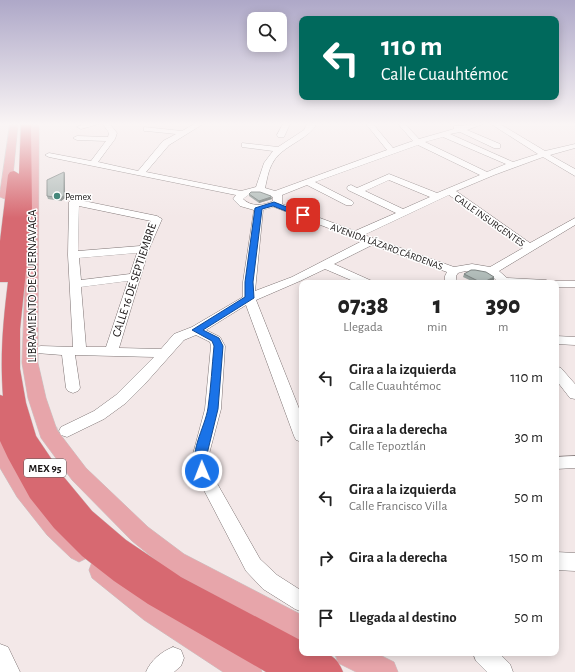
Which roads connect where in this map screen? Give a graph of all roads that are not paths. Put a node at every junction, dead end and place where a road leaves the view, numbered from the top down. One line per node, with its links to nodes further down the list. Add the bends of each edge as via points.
1 (10, 155): 32 (main road)
2 (16, 155): 49 (highway)
3 (26, 155): 76 (highway, MEX 95, via 25,213 11,329 10,369 15,403 25,438 54,483 83,519 116,549 171,587)
4 (34, 155): 69 (main road, LIBRAMIENTO DE CUERNAVACA / MEX 95, via 30,363 48,433 79,474 140,534 176,562)
5 (51, 155): 14 (street)
6 (99, 155): 14 (street)
7 (156, 155): 17 (street)
8 (275, 155): 20 (street, via 268,163)
9 (377, 155): 19 (street)
10 (444, 155): 18 (street)
11 (493, 155): 15 (street)
12 (543, 155): 15 (street)
13 (544, 155): 16 (street)
14 (93, 164): 17 (street)
15 (514, 165): 18 (street)
16 (575, 173)
17 (140, 174): 22 (street)
18 (486, 175): 21 (street)
19 (306, 182): 23 (street); 25 (street)
20 (260, 190): 22 (street); 23 (street)
21 (450, 192): 24 (street); 33 (street, CALLE INSURGENTES)
22 (242, 194): 27 (street, via 238,199 240,203)
23 (275, 194): 26 (street, via 279,199)
24 (438, 197): 28 (street); 28 (street, via 389,177 353,190)
25 (349, 203)
26 (274, 204): 27 (street); 30 (street, AVENIDA LÁZARO CÁRDENAS)
27 (259, 208): 48 (street)
28 (404, 213): 30 (street)
29 (575, 221): 33 (street)
30 (356, 235): 31 (street, AVENIDA LÁZARO CÁRDENAS)
31 (371, 241): 36 (street); 37 (street, AVENIDA LÁZARO CÁRDENAS)
32 (0, 243)
33 (530, 248): 38 (street)
34 (144, 249): 35 (street); 35 (street, CALLE 16 DE SEPTIEMBRE, via 157,219 74,202); 39 (street, CALLE 16 DE SEPTIEMBRE)
35 (73, 256): 45 (street)
36 (324, 264): 40 (street); 41 (street)
37 (454, 271): 38 (street, via 472,267); 42 (street)
38 (492, 271): 43 (street)
39 (135, 277): 45 (street); 55 (street, CALLE 16 DE SEPTIEMBRE)
40 (302, 280)
41 (361, 280)
42 (450, 280)
43 (503, 280)
44 (299, 282): 48 (street)
45 (75, 284): 54 (street)
46 (559, 284): 47 (street)
47 (575, 284)
48 (249, 298): 50 (street); 61 (street)
49 (0, 325)
50 (197, 330): 56 (street, via 179,337); 68 (street, via 215,340 218,346 213,409 201,454 202,471 253,565 270,582)
51 (559, 340): 52 (street)
52 (575, 341)
53 (40, 350): 54 (street)
54 (74, 350): 55 (street); 58 (street)
55 (111, 351): 56 (street)
56 (164, 353): 62 (street, via 121,400 99,415)
57 (559, 375): 59 (street)
58 (73, 388)
59 (575, 394)
60 (0, 403): 75 (highway, MEX 95, via 12,444 39,491 70,527 107,559 163,598)
61 (299, 426)
62 (67, 431)
63 (0, 449): 74 (main road, MEX 95, via 29,498 60,534 153,611)
64 (575, 462): 65 (street)
65 (559, 463)
66 (559, 561): 67 (street)
67 (575, 562)
68 (299, 600)
69 (299, 627)
70 (0, 655): 73 (street)
71 (354, 656): 77 (main road)
72 (487, 656): 78 (street)
73 (9, 672)
74 (248, 672)
75 (298, 672)
76 (327, 672)
77 (384, 672)
78 (502, 672)

